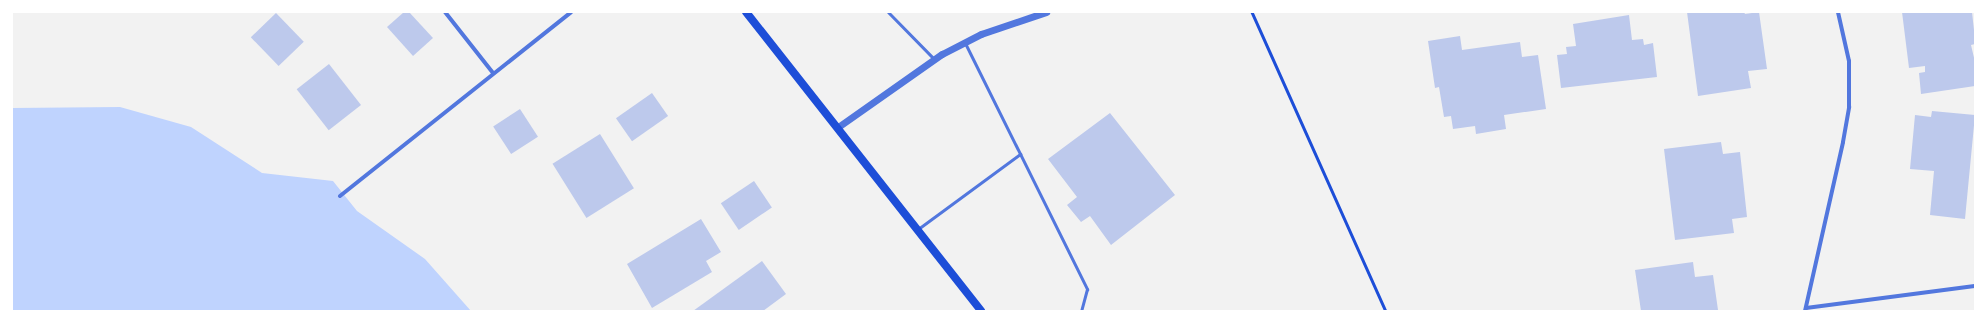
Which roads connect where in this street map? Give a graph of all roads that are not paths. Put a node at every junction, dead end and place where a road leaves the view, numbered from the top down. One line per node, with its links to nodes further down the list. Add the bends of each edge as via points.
1 (445, 12): 9 (street)
2 (571, 12): 9 (street)
3 (746, 12): 10 (main road)
4 (888, 12): 8 (lane)
5 (1046, 12): 7 (street)
6 (1838, 12): 15 (street, via 1849,61 1849,107)
7 (965, 42): 8 (street); 11 (lane)
8 (934, 59): 10 (street)
9 (493, 73): 12 (street)
10 (838, 127): 13 (main road)
11 (1020, 154): 13 (lane); 17 (lane, via 1087,290)
12 (340, 196)
13 (918, 229): 16 (main road)
14 (1975, 286): 15 (street)
15 (1806, 309)
16 (981, 311)
17 (1081, 311)

